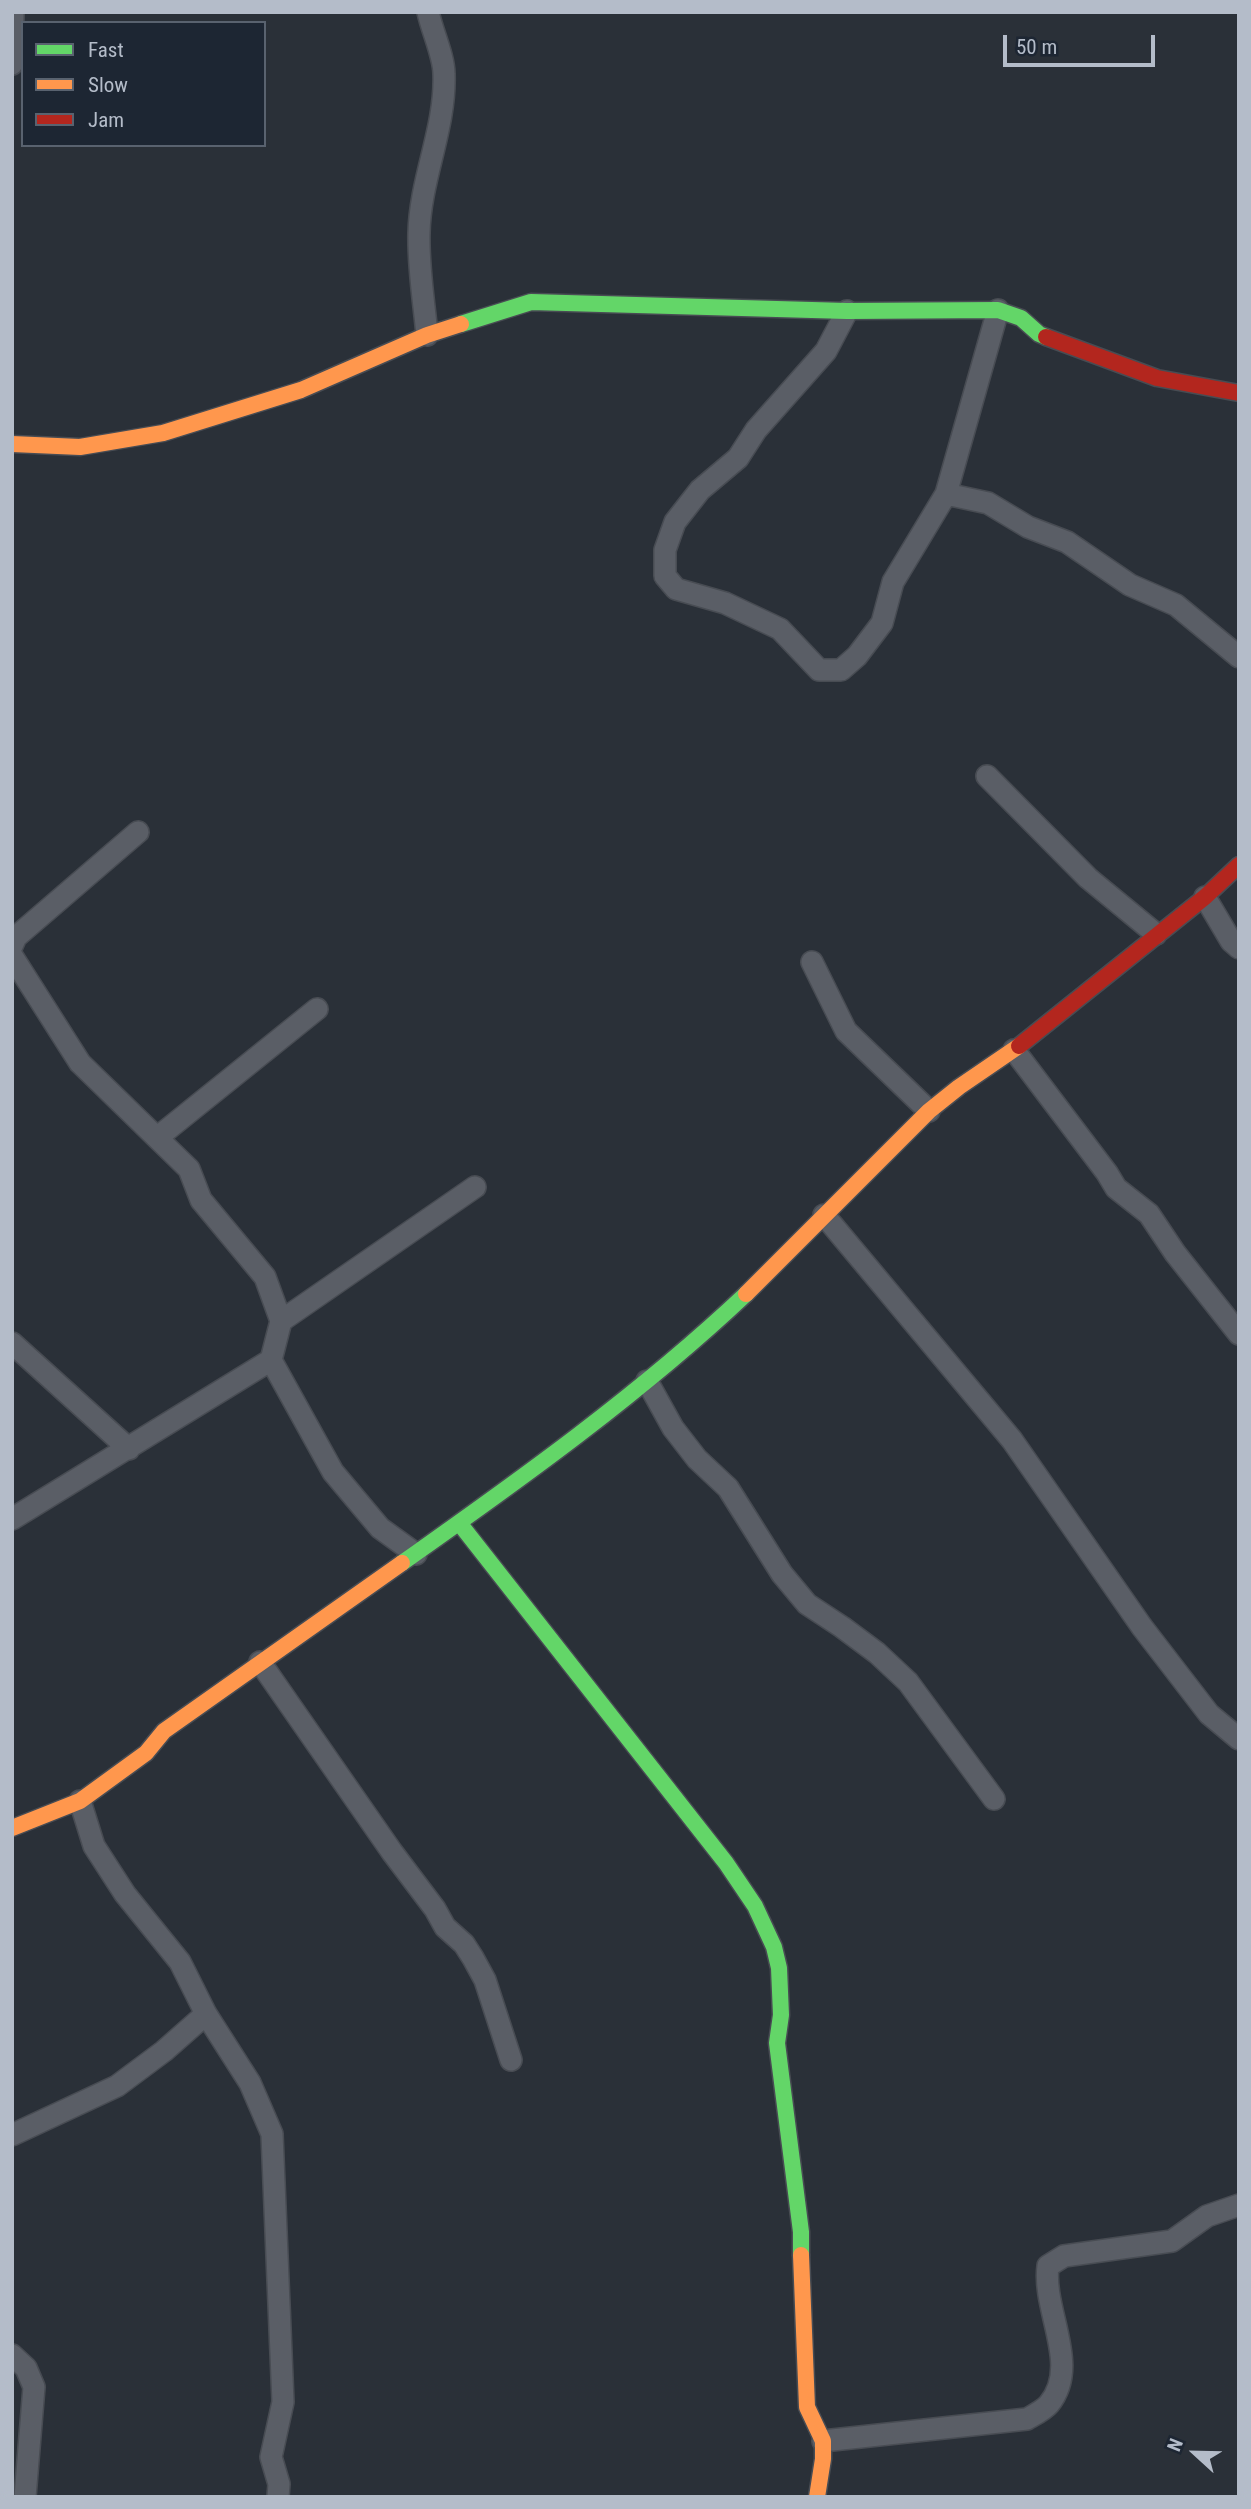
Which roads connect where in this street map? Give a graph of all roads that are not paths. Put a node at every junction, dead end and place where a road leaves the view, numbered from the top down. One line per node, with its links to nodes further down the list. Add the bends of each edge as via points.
1 (13, 12): 3 (street)
2 (428, 12): 7 (street, via 444,71 444,94 424,186 419,234)
3 (13, 59): 4 (street)
4 (12, 64)
5 (998, 310): 6 (street); 8 (street, via 1021,318 1039,334 1157,378); 10 (street)
6 (847, 311): 7 (street, via 531,302); 10 (street, via 826,351 756,430 738,458 700,490 675,522 665,550 665,576 676,589 725,603 780,629 819,670 841,670 881,623 893,582)
7 (427, 335): 9 (street, via 301,390 163,433 80,447)
8 (1239, 393)
9 (12, 444)
10 (946, 494): 11 (street, via 988,503 1028,527 1067,542 1130,585 1176,605)
11 (1239, 657)
12 (987, 776): 16 (street, via 1088,877)
13 (138, 832): 17 (street, via 16,937)
14 (1239, 865): 15 (street)
15 (1205, 898): 16 (street); 18 (street)
16 (1156, 934): 22 (street)
17 (12, 946)
18 (1239, 948)
19 (12, 956): 24 (street, via 80,1063)
20 (812, 962): 23 (street, via 846,1031)
21 (317, 1009): 24 (street)
22 (1014, 1050): 23 (street); 28 (street, via 1116,1188 1149,1214)
23 (929, 1111): 26 (street)
24 (158, 1137): 27 (street, via 189,1169 201,1200 265,1277)
25 (475, 1188): 27 (street)
26 (824, 1214): 31 (street, via 737,1302); 37 (street, via 1012,1440 1142,1627 1209,1714)
27 (281, 1321): 30 (street)
28 (1239, 1334)
29 (12, 1343): 32 (street)
30 (271, 1360): 32 (street); 35 (street, via 333,1472 380,1528)
31 (647, 1381): 34 (street); 38 (street, via 673,1428 728,1488 782,1574 807,1604 877,1653 908,1682)
32 (129, 1449): 33 (street)
33 (12, 1519)
34 (460, 1524): 35 (street); 46 (street, via 726,1863 769,1930 782,1978 777,2043 801,2232 807,2407)
35 (416, 1554): 36 (street)
36 (260, 1662): 39 (street, via 164,1731 146,1754); 42 (street, via 445,1927 473,1958 485,1980)
37 (1239, 1739)
38 (994, 1799)
39 (80, 1801): 40 (street); 41 (street, via 94,1846 125,1894 180,1962)
40 (12, 1828)
41 (206, 2014): 43 (street, via 117,2086); 48 (street, via 250,2083 272,2134 283,2402 271,2457)
42 (511, 2060)
43 (12, 2134)
44 (1239, 2205): 46 (street, via 1207,2216 1172,2241 1064,2256 1048,2266 1046,2284 1062,2353 1062,2380 1048,2405 1027,2419)
45 (12, 2355): 47 (street, via 26,2368 34,2387)
46 (823, 2441): 49 (street)
47 (25, 2497)
48 (278, 2497)
49 (817, 2497)

